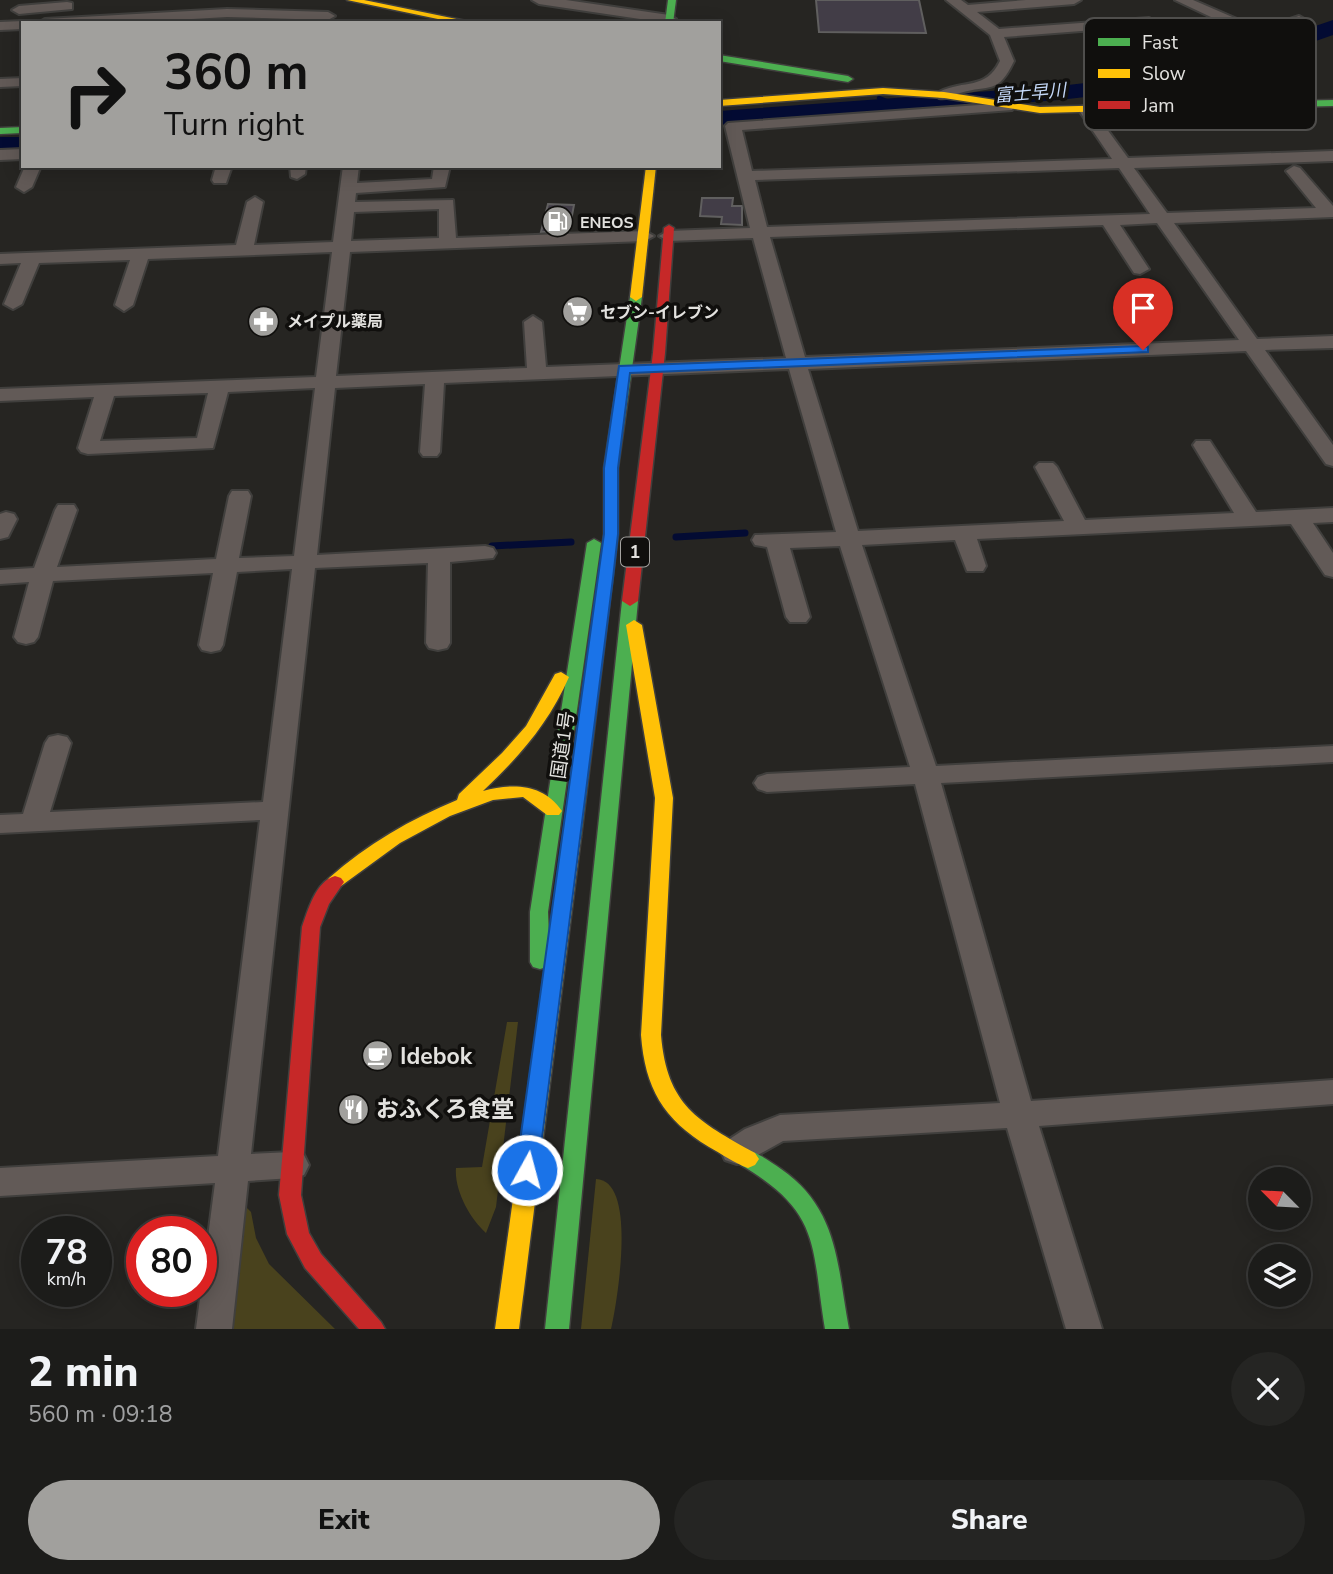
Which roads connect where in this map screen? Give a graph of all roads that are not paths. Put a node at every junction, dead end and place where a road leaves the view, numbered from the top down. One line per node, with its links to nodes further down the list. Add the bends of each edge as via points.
1 (144, 0): 10 (street)
2 (539, 0): 16 (street)
3 (672, 0): 16 (main road)
4 (1074, 0): 8 (street)
5 (1182, 0): 11 (street)
6 (349, 1): 12 (street); 13 (main road)
7 (79, 5): 9 (street)
8 (958, 5): 19 (street)
9 (21, 12): 17 (street)
10 (143, 16): 12 (street, via 227,13); 14 (street)
11 (1221, 18)
12 (324, 19)
13 (415, 19): 15 (main road)
14 (72, 21)
15 (444, 21)
16 (669, 21)
17 (4, 26)
18 (1084, 27): 19 (street)
19 (996, 33): 24 (street, via 1007,61 997,82)
20 (721, 58): 23 (main road, via 845,79)
21 (21, 82): 22 (street)
22 (0, 83)
23 (864, 92): 24 (main road); 25 (main road)
24 (941, 94): 26 (main road)
25 (721, 103)
26 (1000, 106): 27 (main road); 39 (street, via 733,126)
27 (1084, 110)
28 (21, 130): 30 (main road)
29 (1098, 130): 34 (street)
30 (0, 131)
31 (21, 154): 32 (street)
32 (0, 155)
33 (1333, 156): 34 (street)
34 (1121, 163): 39 (street); 45 (street)
35 (32, 168): 40 (street)
36 (442, 168): 41 (street, via 439,184)
37 (651, 168): 48 (main road, 国道1号 / 1)
38 (1294, 172): 44 (street)
39 (744, 176): 47 (street)
40 (24, 187)
41 (348, 187): 50 (street, via 447,204); 51 (street)
42 (255, 202): 52 (street)
43 (671, 208): 49 (main road, 1)
44 (1331, 212): 45 (street)
45 (1161, 218): 46 (street); 61 (street)
46 (1108, 220): 47 (street); 56 (street)
47 (759, 233): 49 (street); 62 (street)
48 (645, 236): 50 (street); 64 (main road, 国道1号 / 1)
49 (668, 236): 63 (main road, 1)
50 (449, 242): 51 (street)
51 (343, 246): 52 (street); 67 (street)
52 (244, 250): 53 (street)
53 (141, 253): 54 (street); 58 (street)
54 (33, 257): 55 (street); 57 (street)
55 (0, 259)
56 (1140, 269)
57 (13, 304)
58 (124, 304)
59 (533, 321): 65 (street)
60 (1333, 342): 61 (street)
61 (1250, 345): 62 (street); 72 (street)
62 (797, 364): 63 (street); 85 (street)
63 (657, 368): 64 (street); 94 (main road, 1)
64 (624, 369): 65 (street); 77 (main road, 国道1号 / 1)
65 (537, 373): 66 (street)
66 (435, 378): 67 (street); 74 (street)
67 (326, 382): 68 (street); 88 (street)
68 (219, 387): 69 (street); 69 (street, via 206,444 89,448)
69 (106, 391): 70 (street)
70 (0, 396)
71 (1333, 427): 72 (street)
72 (1310, 428): 75 (street)
73 (1203, 445): 82 (street)
74 (430, 453)
75 (1333, 460)
76 (1046, 467): 83 (street)
77 (611, 468): 95 (main road); 111 (main road, 国道1号 / 1, via 608,560)
78 (240, 496): 89 (street)
79 (66, 510): 92 (street)
80 (1333, 515): 81 (street)
81 (1298, 517): 82 (street); 91 (street)
82 (1250, 519): 83 (street)
83 (1078, 527): 84 (street)
84 (964, 533): 85 (street); 90 (street)
85 (849, 538): 96 (street, via 770,541); 102 (street)
86 (485, 553): 87 (street)
87 (439, 557): 88 (street); 98 (street)
88 (305, 562): 89 (street); 106 (street)
89 (227, 566): 92 (street); 99 (street)
90 (975, 566)
91 (1333, 570)
92 (43, 575): 93 (street); 97 (street)
93 (0, 577)
94 (630, 601): 108 (main road, via 664,795); 121 (main road, 1, via 620,782)
95 (583, 614): 105 (main road, via 555,694 534,733); 107 (main road)
96 (798, 617)
97 (26, 637)
98 (438, 643)
99 (211, 645)
100 (58, 743): 109 (street)
101 (1333, 754): 102 (street)
102 (926, 776): 103 (street); 113 (street)
103 (767, 783)
104 (648, 786): 108 (main road)
105 (458, 806): 107 (main road, via 510,790 536,795); 115 (main road, via 344,873 317,906 311,927)
106 (276, 810): 109 (street); 116 (street)
107 (553, 811): 111 (main road, via 539,912)
108 (663, 820): 114 (main road, via 651,1030 653,1069 678,1114)
109 (34, 822): 110 (street)
110 (0, 824)
111 (541, 1064): 120 (main road, 国道1号 / 1)
112 (1333, 1092): 113 (street)
113 (1019, 1115): 114 (street, via 780,1128); 123 (street)
114 (737, 1151): 122 (main road, via 794,1188 811,1210 820,1232)
115 (292, 1165): 116 (street); 119 (main road, via 290,1195 298,1234 313,1261)
116 (234, 1170): 117 (street); 118 (street)
117 (0, 1182)
118 (214, 1329)
119 (373, 1329)
120 (507, 1329)
121 (556, 1329)
122 (837, 1329)
123 (1084, 1329)

